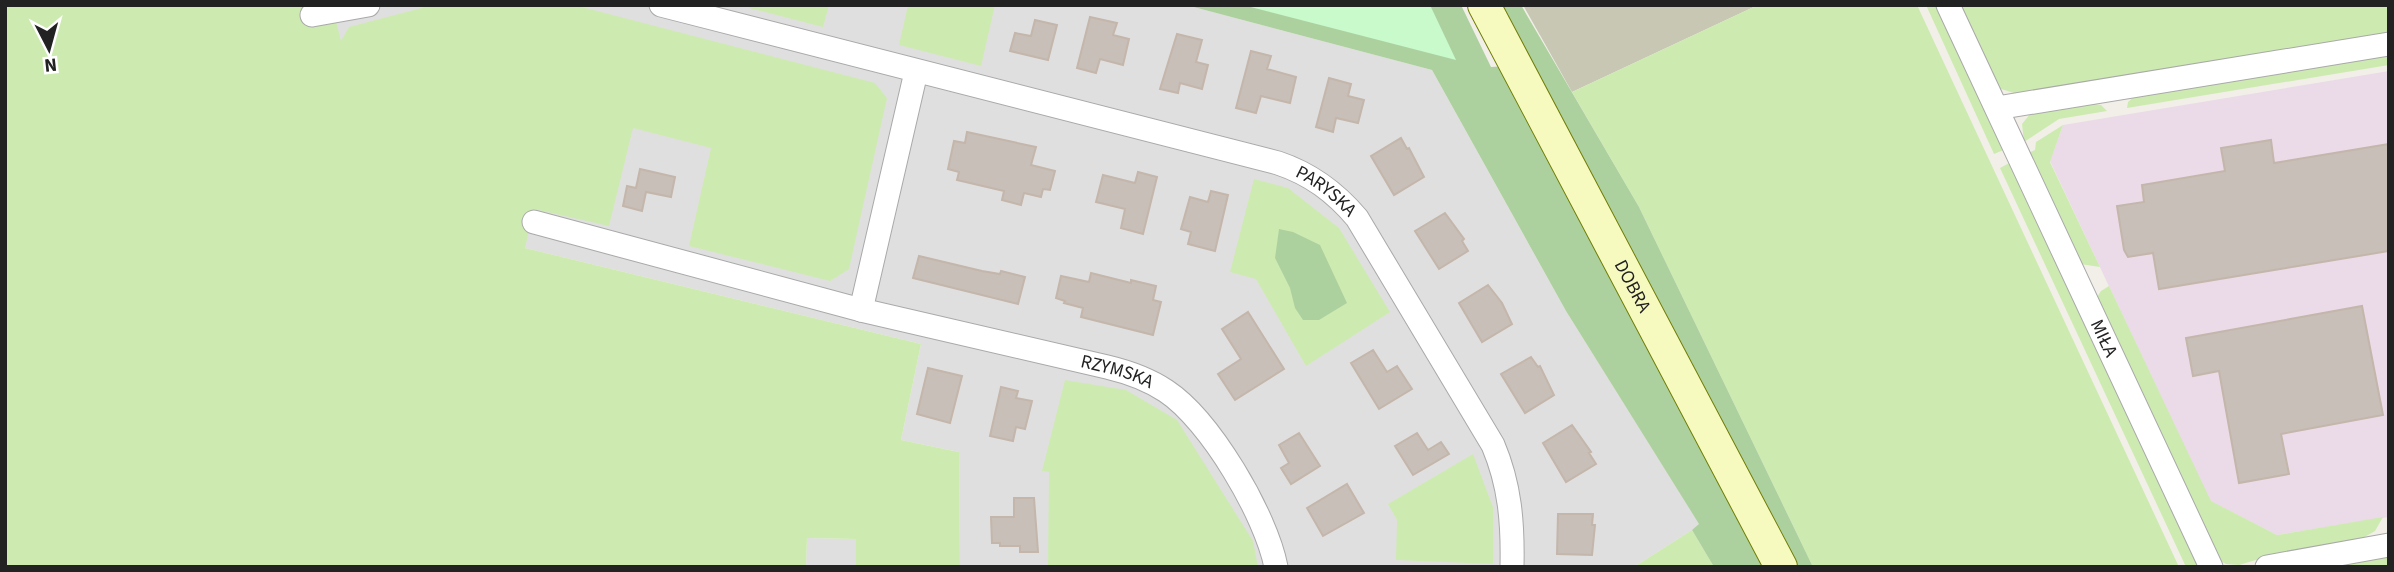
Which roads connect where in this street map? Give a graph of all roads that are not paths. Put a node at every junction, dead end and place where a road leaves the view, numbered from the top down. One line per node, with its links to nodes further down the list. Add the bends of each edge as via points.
1 (368, 5): 5 (street)
2 (661, 5): 7 (street, PARYSKA)
3 (1484, 5): 14 (street, DOBRA)
4 (1948, 5): 8 (street, MIŁA)
5 (312, 15)
6 (2389, 44): 8 (street)
7 (916, 72): 10 (street); 13 (street, PARYSKA, via 1278,163 1335,193 1357,218 1493,445 1510,500)
8 (1997, 108): 15 (street, MIŁA)
9 (534, 222): 10 (street, RZYMSKA)
10 (861, 310): 12 (street, RZYMSKA, via 1107,367 1167,391 1200,422 1241,484 1261,518)
11 (2389, 545): 16 (street)
12 (1276, 567)
13 (1512, 567)
14 (1781, 567)
15 (2211, 567)
16 (2267, 567)

